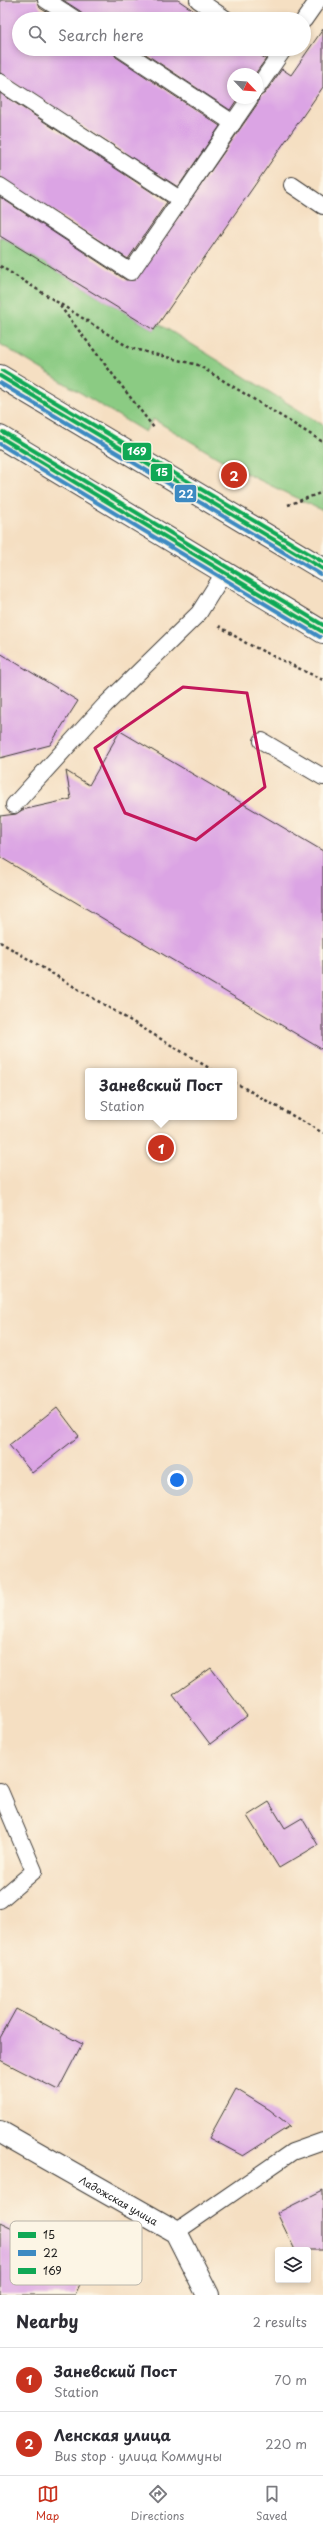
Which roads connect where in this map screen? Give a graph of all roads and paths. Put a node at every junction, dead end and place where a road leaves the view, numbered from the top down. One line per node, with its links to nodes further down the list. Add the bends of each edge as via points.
1 (46, 0): 4 (lane)
2 (198, 0): 5 (lane)
3 (318, 0): 6 (lane)
4 (64, 12)
5 (216, 12)
6 (310, 12)
7 (132, 56): 12 (lane)
8 (275, 56): 9 (lane)
9 (263, 77)
10 (0, 82): 15 (lane)
11 (246, 104): 12 (lane)
12 (233, 123): 15 (lane)
13 (292, 185): 16 (lane)
14 (0, 186): 15 (lane, via 131,272)
15 (181, 200)
16 (323, 206)
17 (0, 266): 18 (path)
18 (58, 304): 20 (path); 22 (path, via 130,348 198,365)
19 (0, 376): 25 (street)
20 (154, 428)
21 (0, 437): 26 (street)
22 (323, 442)
23 (323, 492): 24 (path)
24 (288, 505)
25 (323, 568)
26 (224, 573): 27 (lane); 28 (street)
27 (198, 613): 29 (path, via 246,643); 32 (lane, via 96,715)
28 (323, 632)
29 (323, 680)
30 (262, 741): 31 (lane)
31 (323, 777)
32 (14, 805)
33 (0, 942): 34 (path)
34 (209, 1068)
35 (237, 1084): 36 (path)
36 (323, 1133)
37 (0, 1791): 38 (lane, via 34,1871)
38 (0, 1900)
39 (0, 2132): 41 (street, Ладожская улица)
40 (323, 2141): 41 (lane, via 292,2152)
41 (176, 2232): 42 (street)
42 (208, 2295)

